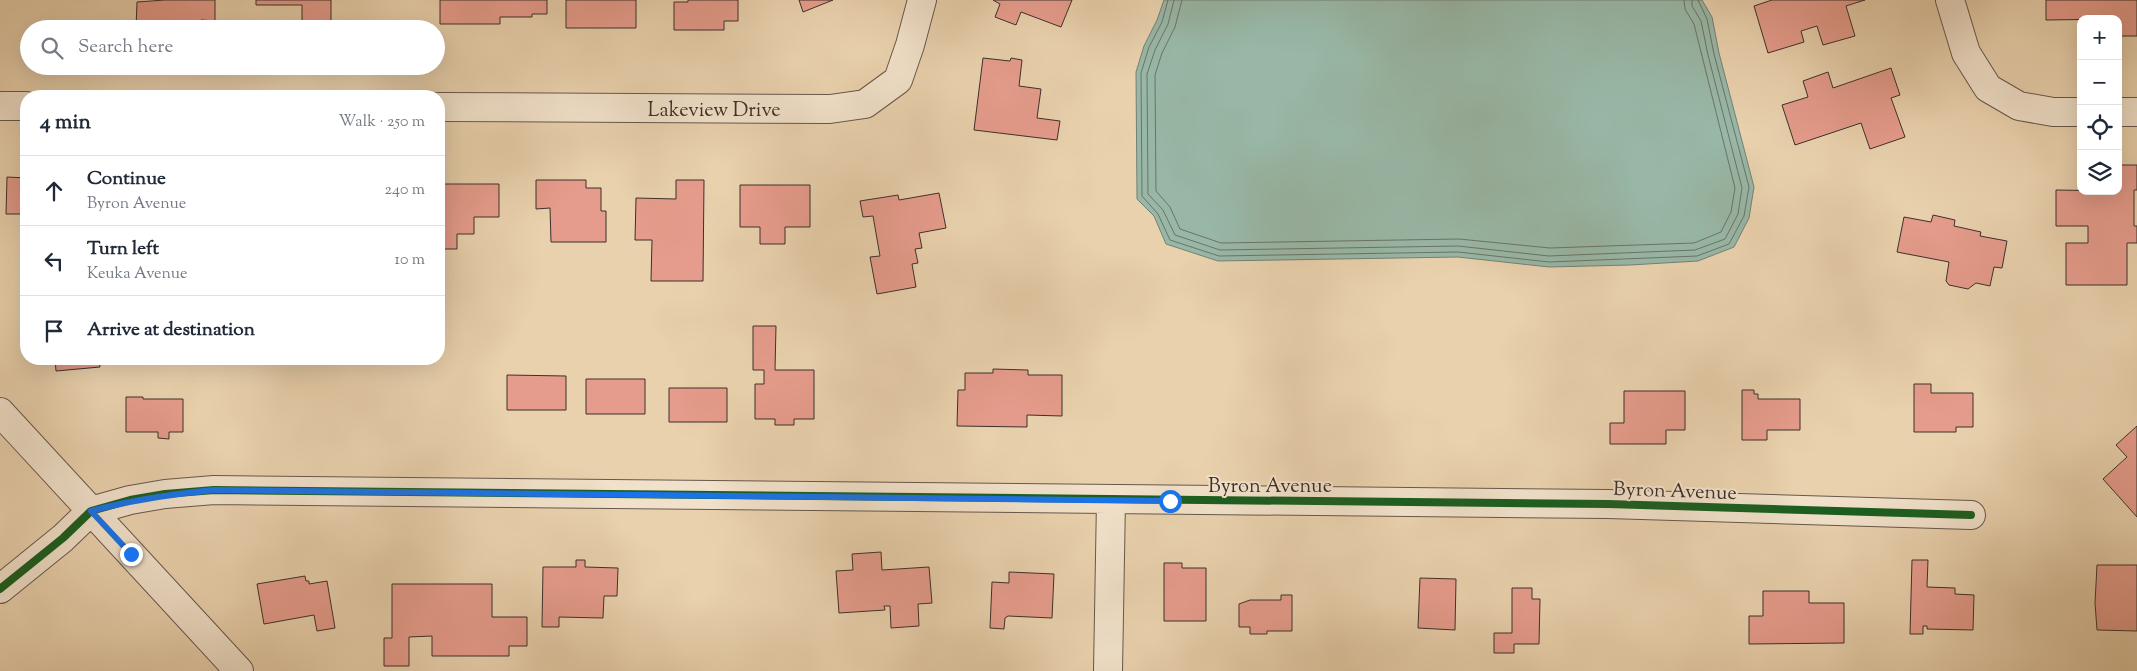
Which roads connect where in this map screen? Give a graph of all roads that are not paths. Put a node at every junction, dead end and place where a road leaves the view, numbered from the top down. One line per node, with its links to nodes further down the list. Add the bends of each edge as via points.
1 (922, 0): 5 (street, Lakeview Drive, via 898,80 865,104 830,110)
2 (1950, 0): 6 (street, via 1966,53 1988,88 2019,106)
3 (0, 106): 4 (street)
4 (20, 106)
5 (445, 107)
6 (2077, 112)
7 (2122, 112): 8 (street)
8 (2137, 112)
9 (0, 412): 11 (street)
10 (1111, 500): 11 (street, Byron Avenue, via 214,490 165,494); 12 (street, Byron Avenue, via 1608,504); 15 (street)
11 (91, 511): 13 (street, Byron Avenue); 14 (street)
12 (1971, 515)
13 (0, 589)
14 (239, 671)
15 (1108, 671)

